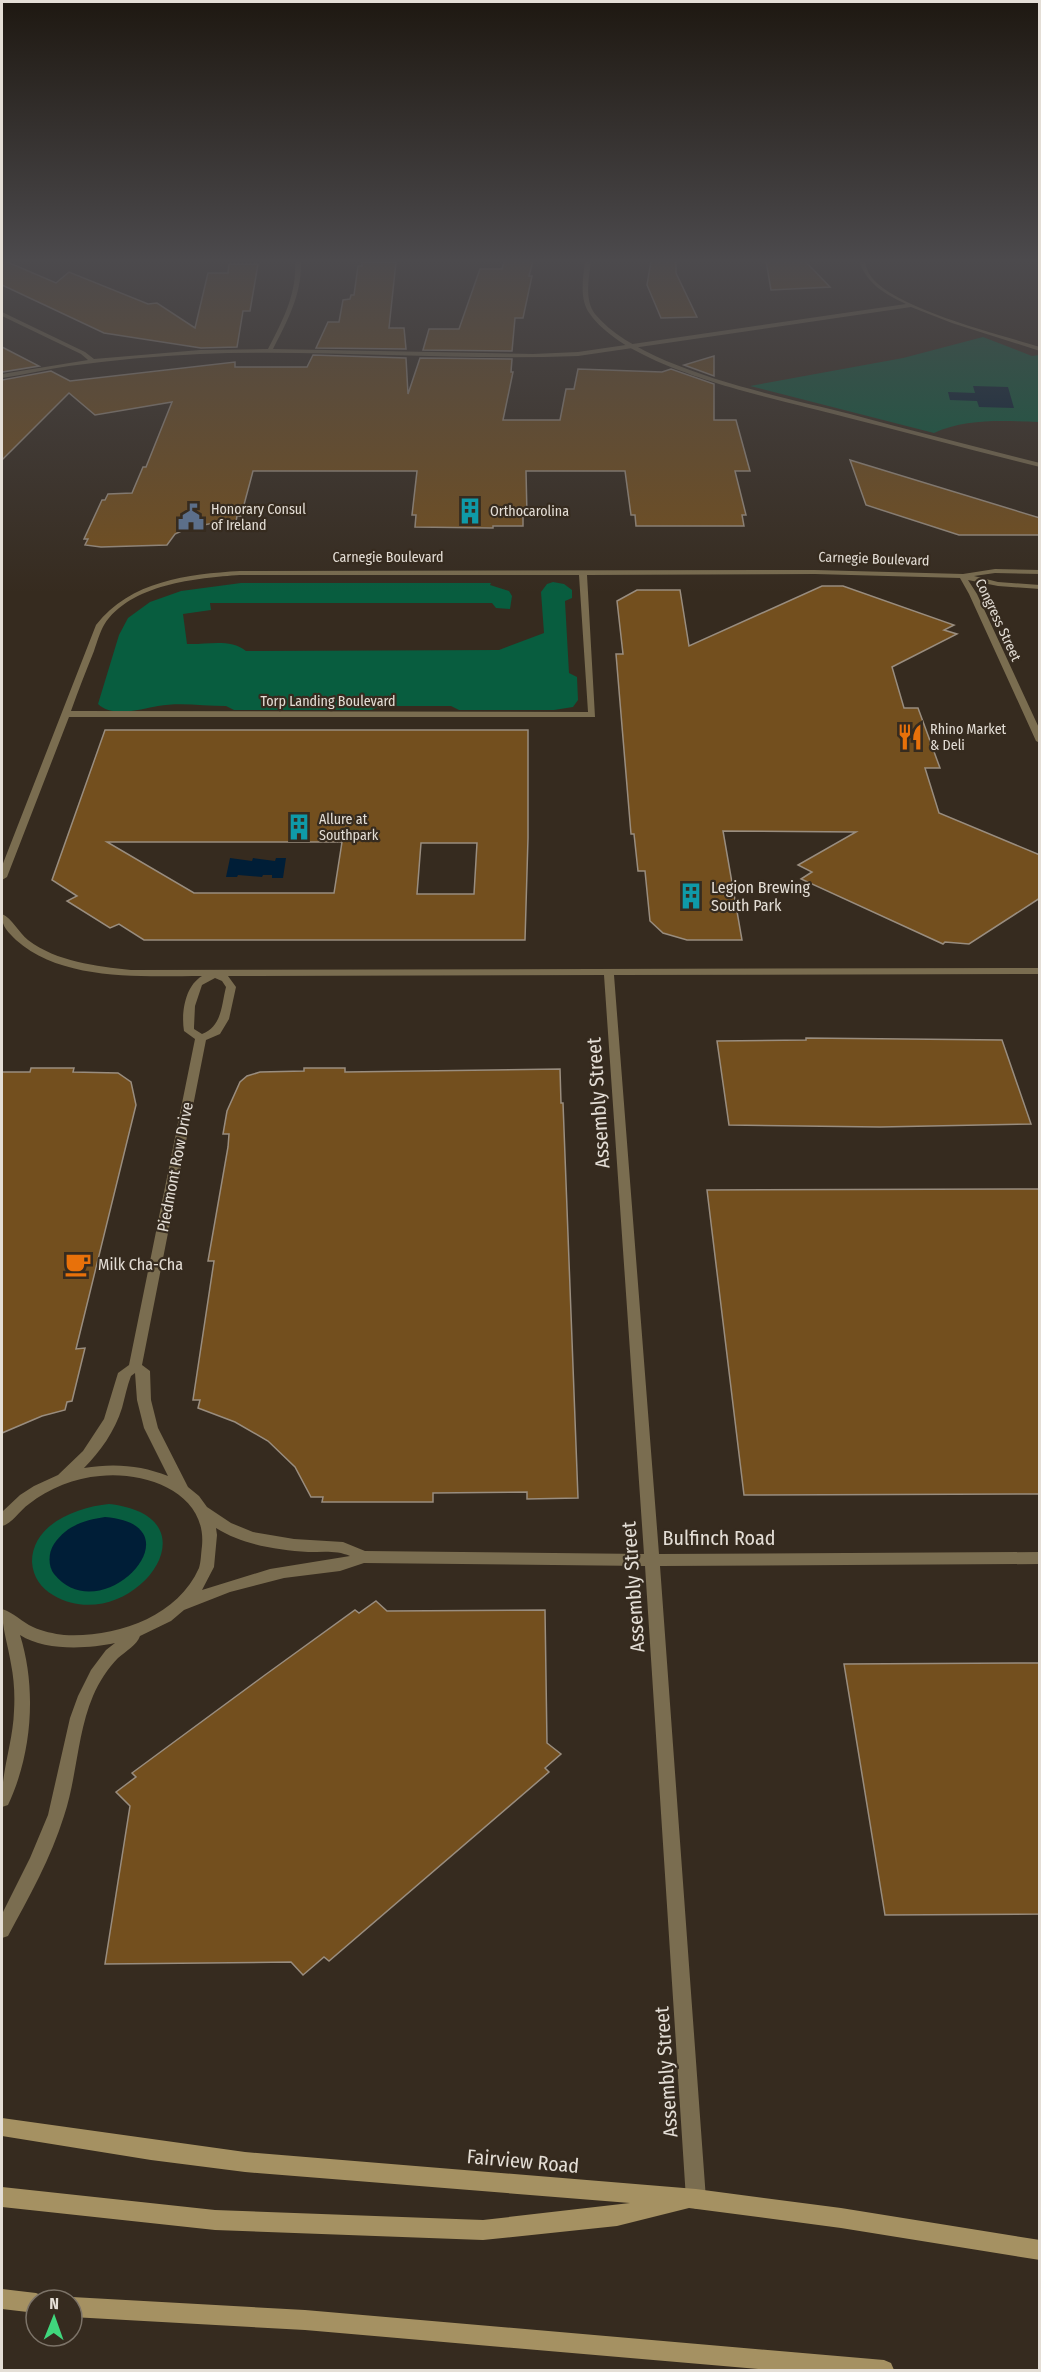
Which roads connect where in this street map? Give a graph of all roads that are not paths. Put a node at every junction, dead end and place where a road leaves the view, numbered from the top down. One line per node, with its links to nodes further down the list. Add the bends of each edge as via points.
1 (26, 372): 3 (street)
2 (691, 372): 4 (street)
3 (2, 376)
4 (1040, 465)
5 (583, 572): 7 (street, Carnegie Boulevard); 9 (street, Carnegie Boulevard, via 240,573 158,586 126,600 103,619); 9 (street, Torp Landing Boulevard, via 592,715)
6 (1040, 572): 7 (street, Carnegie Boulevard, via 995,571)
7 (962, 576): 8 (street, Carnegie Boulevard, via 990,583); 10 (street, Congress Street)
8 (1040, 586)
9 (65, 714): 11 (street, Carnegie Boulevard)
10 (1040, 741)
11 (2, 877)
12 (2, 916): 15 (street, via 27,944 72,964 131,973)
13 (1040, 971): 14 (street)
14 (609, 973): 15 (street); 26 (street, Assembly Street)
15 (216, 974): 16 (street, via 195,987 189,1030); 16 (street, via 231,987 224,1019 216,1032)
16 (201, 1038): 17 (street, Piedmont Row Drive)
17 (135, 1367): 18 (street, Piedmont Row Drive, via 125,1373 112,1417 97,1442 72,1471); 19 (street, Piedmont Row Drive, via 143,1371 145,1408 151,1428)
18 (52, 1483): 19 (street, Piedmont Row Drive, via 88,1473 125,1470 158,1477); 20 (street, Piedmont Row Drive)
19 (185, 1492): 21 (street, Piedmont Row Drive)
20 (21, 1502): 22 (street); 23 (street, Piedmont Row Drive)
21 (199, 1506): 24 (street, Bulfinch Road, via 212,1519 247,1535 286,1544 347,1548); 27 (street, Piedmont Row Drive, via 210,1532 208,1561 195,1587)
22 (2, 1510)
23 (2, 1521)
24 (362, 1557): 26 (street, Bulfinch Road); 27 (street, Bulfinch Road, via 344,1564 276,1573 233,1584)
25 (1040, 1558): 26 (street, Bulfinch Road)
26 (652, 1560): 34 (street, Assembly Street)
27 (173, 1610): 29 (street, Piedmont Row Drive)
28 (4, 1617): 29 (street, Piedmont Row Drive, via 29,1634 73,1643 109,1640); 30 (street, Piedmont Row Drive, via 18,1655 22,1712 13,1767)
29 (144, 1629): 31 (street, Piedmont Row Drive, via 104,1665 84,1697 49,1835)
30 (2, 1800)
31 (2, 1930)
32 (2, 2127): 34 (main road, Fairview Road, via 245,2162)
33 (2, 2197): 34 (main road, via 215,2220 483,2230 617,2216)
34 (696, 2199): 35 (main road, Fairview Road)
35 (1040, 2250)
36 (2, 2299): 37 (main road)
37 (24, 2302)
38 (84, 2308): 39 (main road, via 305,2320)
39 (884, 2370)

